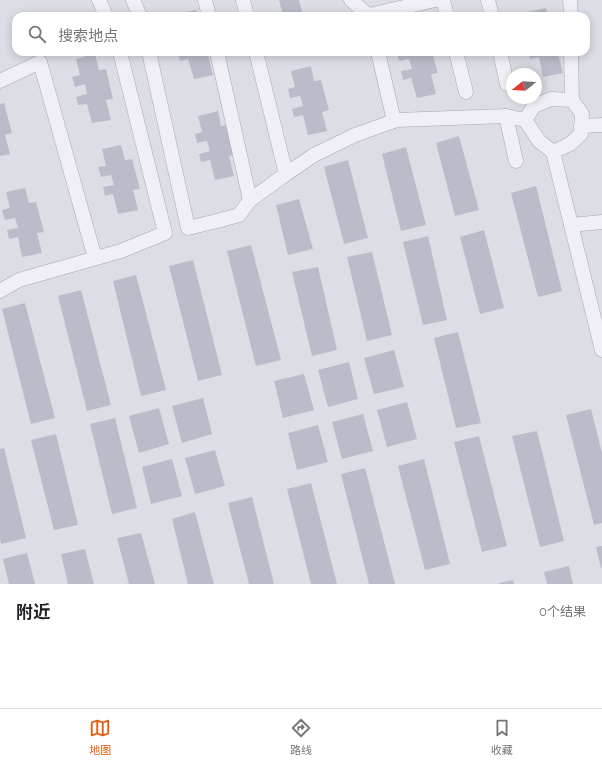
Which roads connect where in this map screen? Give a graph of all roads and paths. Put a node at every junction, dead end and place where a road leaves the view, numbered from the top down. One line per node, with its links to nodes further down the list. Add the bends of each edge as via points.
1 (99, 0): 10 (street)
2 (133, 0): 11 (street)
3 (205, 0): 12 (street)
4 (243, 0): 13 (street)
5 (351, 0): 14 (street)
6 (435, 0): 15 (street)
7 (443, 0): 16 (street)
8 (488, 0): 17 (street)
9 (570, 0): 18 (street)
10 (104, 12)
11 (138, 12)
12 (208, 12)
13 (246, 12)
14 (364, 12)
15 (386, 12)
16 (446, 12)
17 (491, 12)
18 (571, 12)
19 (121, 56): 43 (street)
20 (150, 56): 42 (street)
21 (218, 56): 39 (street)
22 (257, 56): 38 (street)
23 (379, 56): 33 (street)
24 (457, 56): 29 (street)
25 (501, 56): 27 (street)
26 (571, 56): 30 (street)
27 (506, 79)
28 (0, 81): 44 (street, via 40,62)
29 (466, 92)
30 (572, 100): 32 (street, via 551,99 534,106); 35 (street, via 582,114)
31 (506, 116): 32 (street); 33 (street); 37 (street)
32 (525, 120): 36 (street, via 539,141)
33 (394, 121): 38 (street, via 355,135)
34 (602, 125): 35 (street)
35 (581, 126): 36 (street, via 581,134 570,144)
36 (553, 152): 41 (street)
37 (516, 161)
38 (286, 174): 39 (street)
39 (250, 200): 42 (street, via 239,215)
40 (602, 222): 41 (street)
41 (571, 225): 46 (street)
42 (188, 228): 43 (street)
43 (165, 233): 44 (street, via 121,251)
44 (95, 258): 45 (street, via 19,280)
45 (0, 291)
46 (602, 350)

